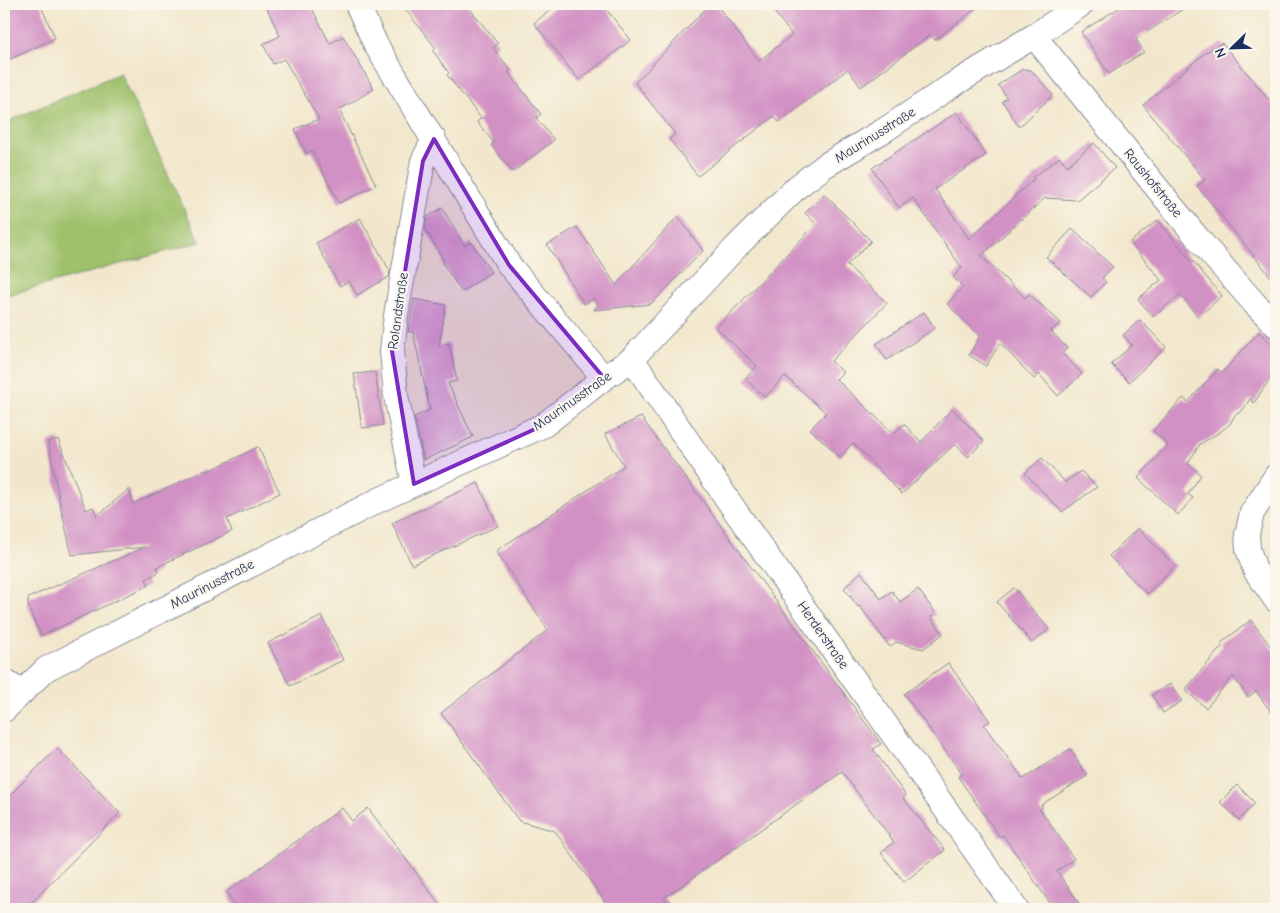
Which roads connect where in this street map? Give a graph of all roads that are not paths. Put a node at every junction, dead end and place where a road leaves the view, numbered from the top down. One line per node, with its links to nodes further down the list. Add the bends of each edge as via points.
1 (357, 4): 4 (street, via 376,45)
2 (1082, 4): 3 (street, Maurinusstraße)
3 (1034, 36): 5 (street, Raushofstraße, via 1200,241 1254,304); 6 (street, Maurinusstraße, via 826,165 797,188 737,246)
4 (434, 139): 7 (street, via 509,265); 9 (street, Rolandstraße, via 423,160 392,351 396,396)
5 (1276, 324)
6 (632, 359): 7 (street, Maurinusstraße); 13 (street, Herderstraße)
7 (604, 378): 9 (street, Maurinusstraße, via 544,425)
8 (1276, 476): 10 (street, via 1252,513 1247,534 1255,570)
9 (414, 484): 11 (street, Maurinusstraße)
10 (1276, 600)
11 (12, 687): 12 (street, Maurinusstraße)
12 (4, 710)
13 (1016, 909)

